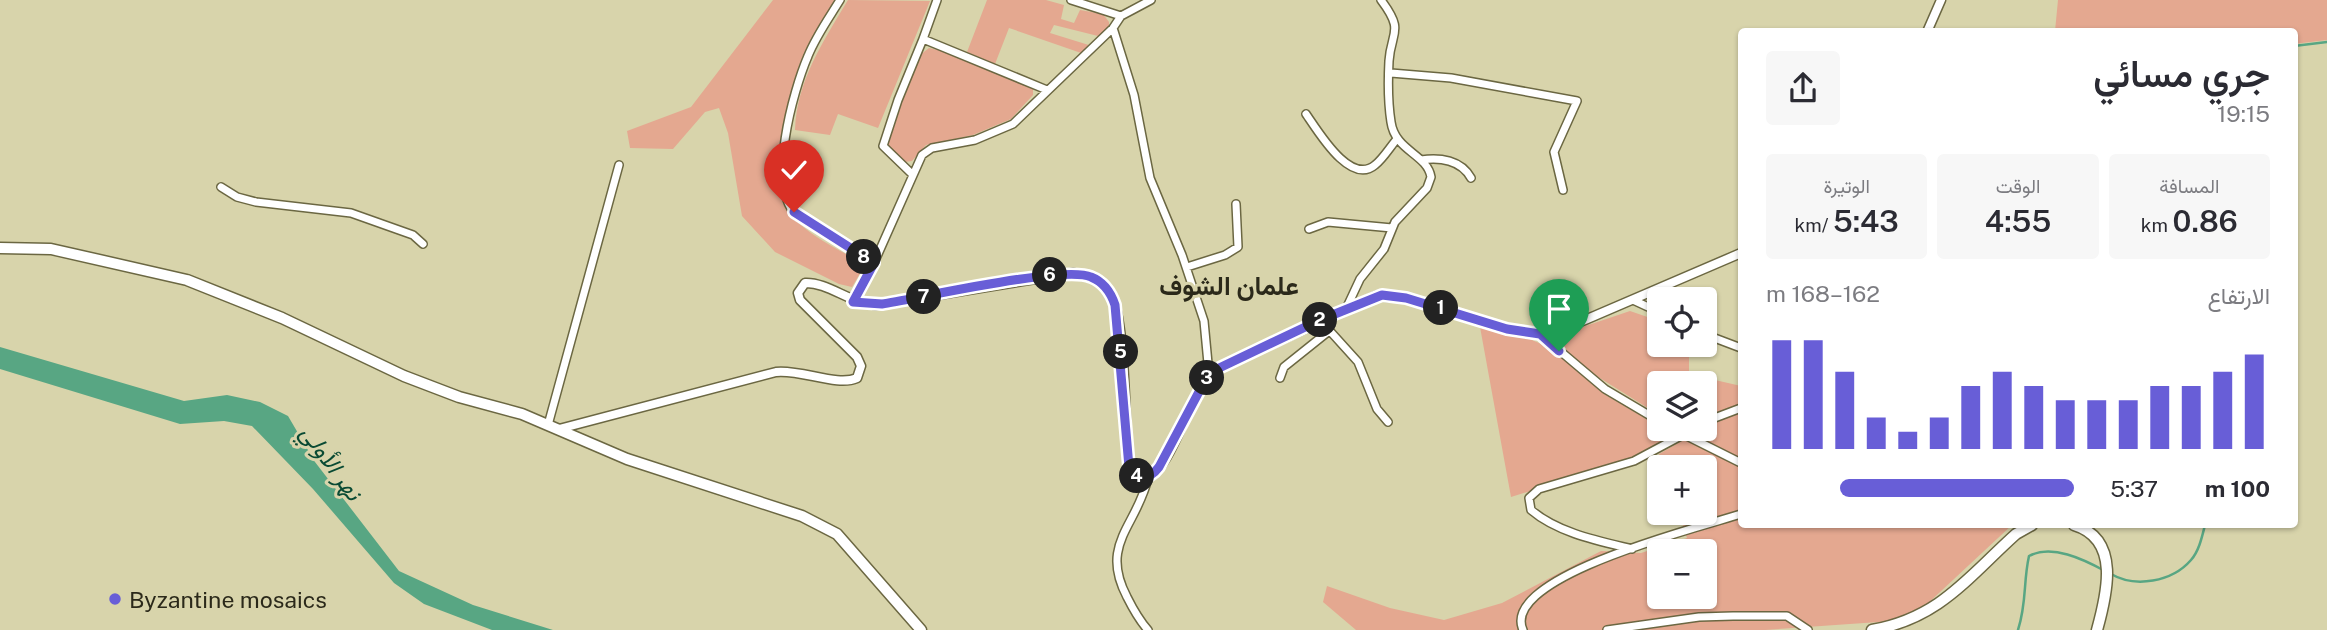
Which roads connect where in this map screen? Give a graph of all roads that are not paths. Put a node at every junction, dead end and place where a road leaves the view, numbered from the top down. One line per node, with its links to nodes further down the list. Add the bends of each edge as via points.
1 (840, 0): 27 (street, via 808,55 791,106 784,191 797,216)
2 (937, 0): 10 (street)
3 (1071, 0): 7 (street)
4 (1151, 0): 7 (street)
5 (1381, 0): 11 (street, via 1395,26)
6 (1941, 0): 9 (street)
7 (1121, 16): 8 (street)
8 (1113, 28): 12 (street); 28 (street, via 1134,94 1150,178)
9 (1929, 28)
10 (923, 40): 12 (street); 17 (street, via 883,146)
11 (1391, 73): 14 (street, via 1390,118); 20 (street, via 1451,78 1577,101 1554,152)
12 (1047, 90): 17 (street, via 1005,129 926,151)
13 (1306, 114): 14 (street, via 1344,163 1360,169 1376,165)
14 (1396, 139): 15 (street)
15 (1421, 160): 18 (street, via 1458,164); 22 (street, via 1431,172 1430,182)
16 (619, 165): 44 (street)
17 (912, 174): 27 (street)
18 (1471, 178)
19 (221, 187): 24 (street, via 257,202 351,213 413,235)
20 (1563, 190)
21 (1236, 204): 28 (street, via 1238,247 1225,256)
22 (1392, 228): 23 (street, via 1328,222); 32 (street)
23 (1309, 229)
24 (423, 244)
25 (0, 248): 44 (main road, via 51,248 187,280 237,298 404,376)
26 (1738, 254): 29 (street)
27 (874, 263): 30 (street)
28 (1187, 267): 38 (street, via 1206,331)
29 (1633, 300): 31 (street); 35 (street, via 1562,330)
30 (853, 302): 45 (street, via 810,283 798,293 802,304 860,362 854,380 776,373); 49 (street, via 882,304 1066,273 1097,280 1112,295 1117,314 1129,467 1135,475)
31 (1647, 306)
32 (1346, 309): 33 (street); 35 (street, via 1376,296 1397,296 1507,329)
33 (1320, 320): 34 (street); 38 (street)
34 (1329, 331): 39 (street, via 1284,367); 43 (street, via 1358,362 1377,409)
35 (1540, 334): 41 (street, via 1605,389)
36 (1717, 339): 37 (street)
37 (1738, 347)
38 (1209, 374): 49 (street, via 1159,467)
39 (1280, 378)
40 (1738, 409): 42 (street)
41 (1647, 414)
42 (1717, 417)
43 (1388, 422)
44 (548, 425): 45 (main road)
45 (559, 429): 54 (main road, via 627,458 793,513 837,534)
46 (1673, 441): 53 (street, via 1634,461 1539,489 1529,498 1531,510 1545,520)
47 (1697, 441): 48 (street)
48 (1738, 462)
49 (1148, 478): 55 (street, via 1118,546 1115,566)
50 (1738, 515): 53 (street)
51 (2027, 528): 59 (main road, via 1936,608 1899,625)
52 (2084, 528): 60 (main road, via 2100,540 2104,554 2107,592)
53 (1632, 550): 56 (street, via 1580,567 1552,582 1522,609)
54 (921, 630)
55 (1148, 630)
56 (1523, 630)
57 (1607, 630): 58 (street, via 1699,617 1787,616)
58 (1808, 630)
59 (1872, 630)
60 (2097, 630)

